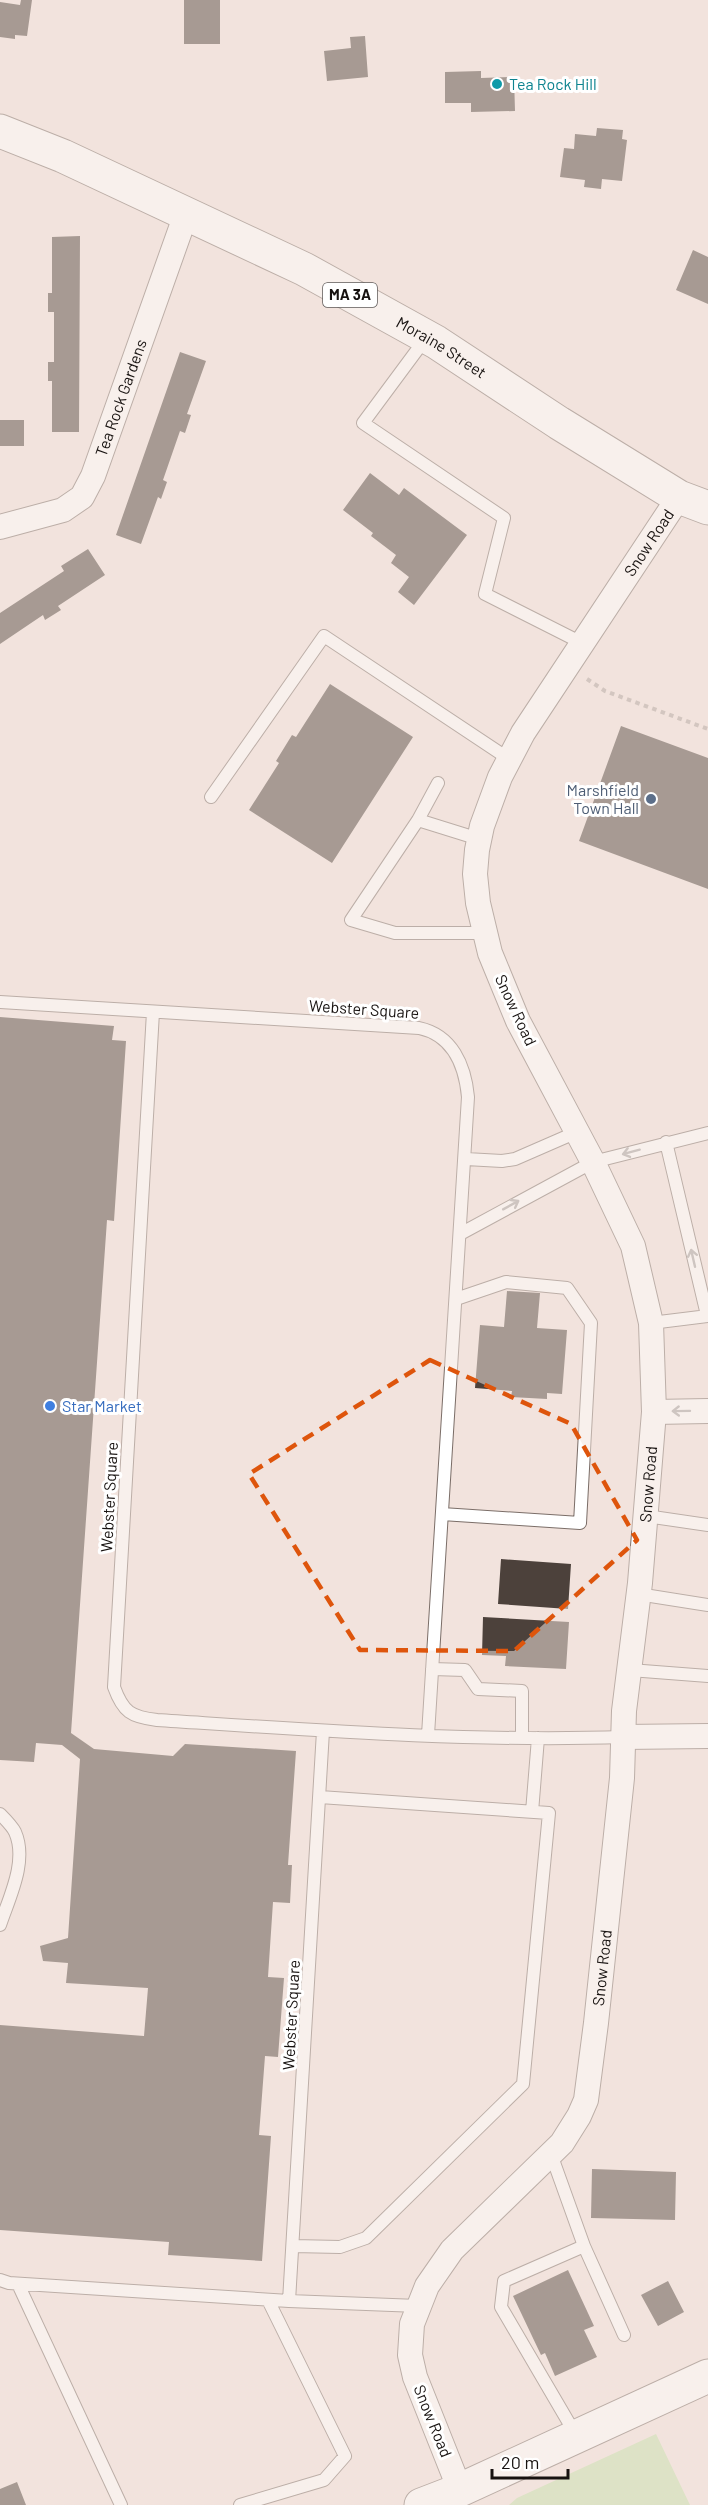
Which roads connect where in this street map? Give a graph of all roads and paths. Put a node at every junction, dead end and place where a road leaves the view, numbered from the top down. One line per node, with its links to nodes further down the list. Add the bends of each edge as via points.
1 (0, 131): 2 (main road, Moraine Street / MA 3A)
2 (186, 214): 3 (main road, Moraine Street / MA 3A, via 304,269); 5 (street, Tea Rock Gardens, via 141,346 82,497 63,510)
3 (427, 338): 4 (main road, Moraine Street / MA 3A, via 559,423); 6 (lane, via 363,423 504,518 485,594)
4 (693, 502): 6 (street, Snow Road)
5 (0, 527)
6 (582, 643): 7 (street, Snow Road)
7 (566, 666): 8 (path, via 605,691); 9 (street, Snow Road)
8 (708, 729)
9 (509, 759): 11 (lane, via 324,636); 13 (street, Snow Road)
10 (438, 783): 12 (lane)
11 (211, 797)
12 (417, 820): 13 (lane); 14 (lane, via 351,920 395,933)
13 (479, 839): 14 (street, Snow Road, via 475,874)
14 (485, 933): 17 (street, Snow Road, via 518,1021)
15 (0, 1002): 16 (lane, Webster Square)
16 (153, 1012): 20 (lane, Webster Square, via 435,1032 449,1044 464,1071 468,1097); 36 (lane, Webster Square, via 114,1687 128,1712 141,1718)
17 (577, 1132): 20 (lane, via 515,1159); 21 (street, Snow Road)
18 (708, 1133): 19 (lane)
19 (666, 1142): 21 (lane, one-way to 21); 24 (lane, one-way to 19)
20 (466, 1159): 22 (lane, Webster Square)
21 (593, 1162): 22 (lane, one-way to 21); 25 (street, Snow Road, via 633,1246)
22 (460, 1233): 23 (lane, Webster Square)
23 (456, 1299): 28 (lane, Webster Square); 28 (lane, via 506,1282 567,1288 591,1323 580,1523)
24 (707, 1315): 25 (lane)
25 (651, 1323): 27 (street, Snow Road)
26 (708, 1411): 27 (street, one-way to 27)
27 (654, 1412): 29 (street, Snow Road)
28 (442, 1514): 33 (lane, Webster Square)
29 (646, 1516): 30 (lane); 31 (street, Snow Road)
30 (708, 1525)
31 (638, 1594): 32 (lane); 34 (street, Snow Road)
32 (708, 1605)
33 (432, 1669): 37 (lane, Webster Square); 39 (lane, via 465,1670 478,1689 522,1691)
34 (630, 1670): 35 (lane); 41 (street, Snow Road)
35 (708, 1676)
36 (323, 1731): 37 (lane, Webster Square); 42 (lane, Webster Square)
37 (428, 1735): 39 (lane, Webster Square)
38 (708, 1736): 41 (street)
39 (522, 1737): 40 (lane, Webster Square)
40 (538, 1737): 41 (lane, Webster Square); 43 (lane)
41 (623, 1737): 46 (street, Snow Road, via 622,1778 589,2082 579,2116)
42 (320, 1797): 43 (lane); 47 (lane, Webster Square)
43 (532, 1812): 47 (lane, via 549,1813 523,2084 366,2238 340,2247)
44 (0, 1814): 45 (lane, via 15,1831 19,1847 16,1874)
45 (0, 1925)
46 (551, 2154): 48 (lane); 53 (street, Snow Road, via 452,2250)
47 (293, 2246): 52 (lane, Webster Square)
48 (584, 2246): 54 (lane); 56 (lane, via 504,2281 501,2307)
49 (0, 2280): 50 (lane)
50 (18, 2284): 51 (lane); 58 (lane)
51 (268, 2300): 52 (lane); 59 (lane, via 345,2456 324,2480)
52 (289, 2301): 53 (lane)
53 (418, 2306): 57 (street, Snow Road, via 410,2338 415,2377)
54 (624, 2335)
55 (708, 2376): 56 (main road)
56 (577, 2436): 57 (main road)
57 (463, 2497): 60 (main road)
58 (121, 2505)
59 (240, 2505)
60 (421, 2505)

